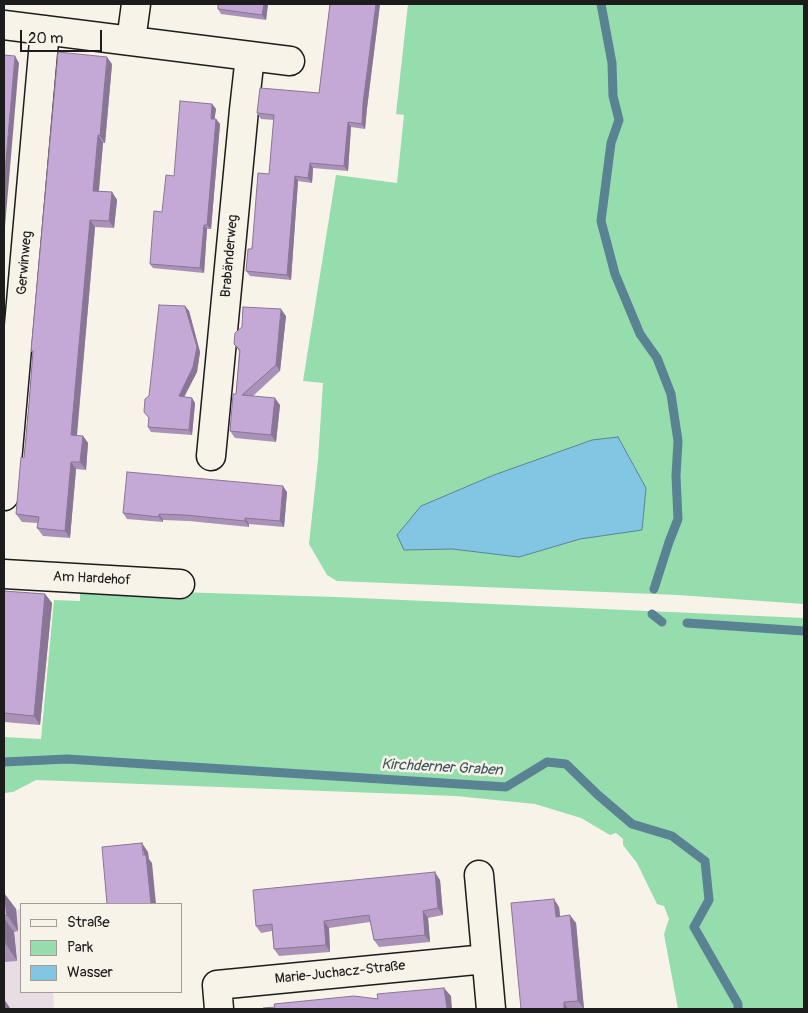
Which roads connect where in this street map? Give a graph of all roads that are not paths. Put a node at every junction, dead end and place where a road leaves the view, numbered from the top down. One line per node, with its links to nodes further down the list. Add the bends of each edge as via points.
1 (136, 4): 4 (street)
2 (4, 25): 3 (street)
3 (46, 30): 4 (street); 8 (street, Gerwinweg)
4 (131, 41): 5 (street)
5 (250, 56): 6 (street); 7 (street, Brabänderweg)
6 (290, 61)
7 (211, 456)
8 (4, 496)
9 (4, 574): 10 (street, Am Hardehof)
10 (180, 584)
11 (479, 875): 12 (street)
12 (486, 959): 13 (street, Marie-Juchacz-Straße, via 217,985); 14 (street)
13 (219, 1009)
14 (491, 1009)

